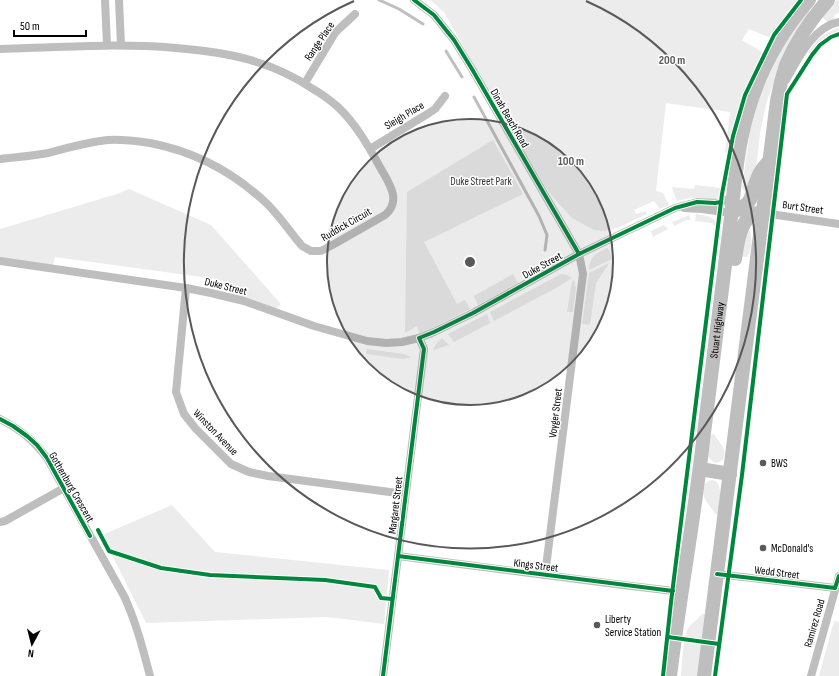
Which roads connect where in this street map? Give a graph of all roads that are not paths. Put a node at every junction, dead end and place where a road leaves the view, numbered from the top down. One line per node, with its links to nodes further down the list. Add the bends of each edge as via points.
1 (105, 0): 8 (street)
2 (119, 0): 9 (street)
3 (414, 0): 22 (street, Dinah Beach Road, via 434,15 454,40)
4 (809, 0): 17 (highway, Stuart Highway, via 774,49 755,89 741,140)
5 (828, 0): 13 (highway, via 807,27 790,58 782,77)
6 (355, 14): 11 (street, Range Place, via 335,33)
7 (839, 22): 13 (street, via 828,26 812,39 788,76)
8 (107, 45): 9 (street, Ruddick Circuit); 10 (street, Ruddick Circuit)
9 (120, 45): 11 (street, Ruddick Circuit, via 234,55 262,63)
10 (0, 49)
11 (305, 83): 14 (street, Ruddick Circuit, via 346,115)
12 (445, 96): 14 (street, Sleigh Place, via 429,113)
13 (777, 102): 16 (highway)
14 (370, 149): 15 (street, Ruddick Circuit, via 392,190 391,209 318,252 302,246 263,200 229,173 177,150 119,139 90,142 31,156)
15 (0, 159)
16 (770, 161): 19 (highway, via 759,175 750,201); 20 (highway)
17 (733, 197): 18 (street, Duke Street, via 719,203 697,202); 19 (highway, Stuart Highway)
18 (675, 208): 19 (street, Duke Street); 22 (street, Duke Street)
19 (731, 213): 25 (highway, Stuart Highway)
20 (763, 213): 21 (street, Burt Street); 25 (highway, via 750,217 740,235 730,288); 29 (highway)
21 (839, 224)
22 (579, 254): 26 (street, Duke Street, via 473,313); 35 (street, Voyger Street, via 583,274)
23 (0, 262): 24 (street, Duke Street)
24 (186, 288): 26 (street, Duke Street, via 244,301 314,326 367,341 402,342); 31 (street, Winston Avenue, via 176,392 184,414 231,464 249,472 268,476)
25 (716, 333): 28 (highway, Stuart Highway)
26 (420, 338): 31 (street, Margaret Street, via 424,350)
27 (0, 419): 30 (street, Gothenburg Crescent, via 18,429 37,445)
28 (700, 469): 29 (highway); 38 (highway, Stuart Highway)
29 (730, 474): 34 (highway)
30 (64, 488): 32 (street); 39 (street, Gothenburg Crescent, via 130,609)
31 (405, 494): 33 (street, Margaret Street)
32 (0, 522)
33 (398, 556): 35 (street, Kings Street); 40 (street, Margaret Street)
34 (717, 574): 37 (street, Wedd Street); 42 (highway)
35 (545, 575): 38 (street, Kings Street)
36 (839, 576): 37 (street, Ramirez Road)
37 (836, 588): 43 (street, Ramirez Road)
38 (682, 592): 41 (highway, Stuart Highway)
39 (150, 676)
40 (383, 676)
41 (670, 676)
42 (704, 676)
43 (811, 676)

